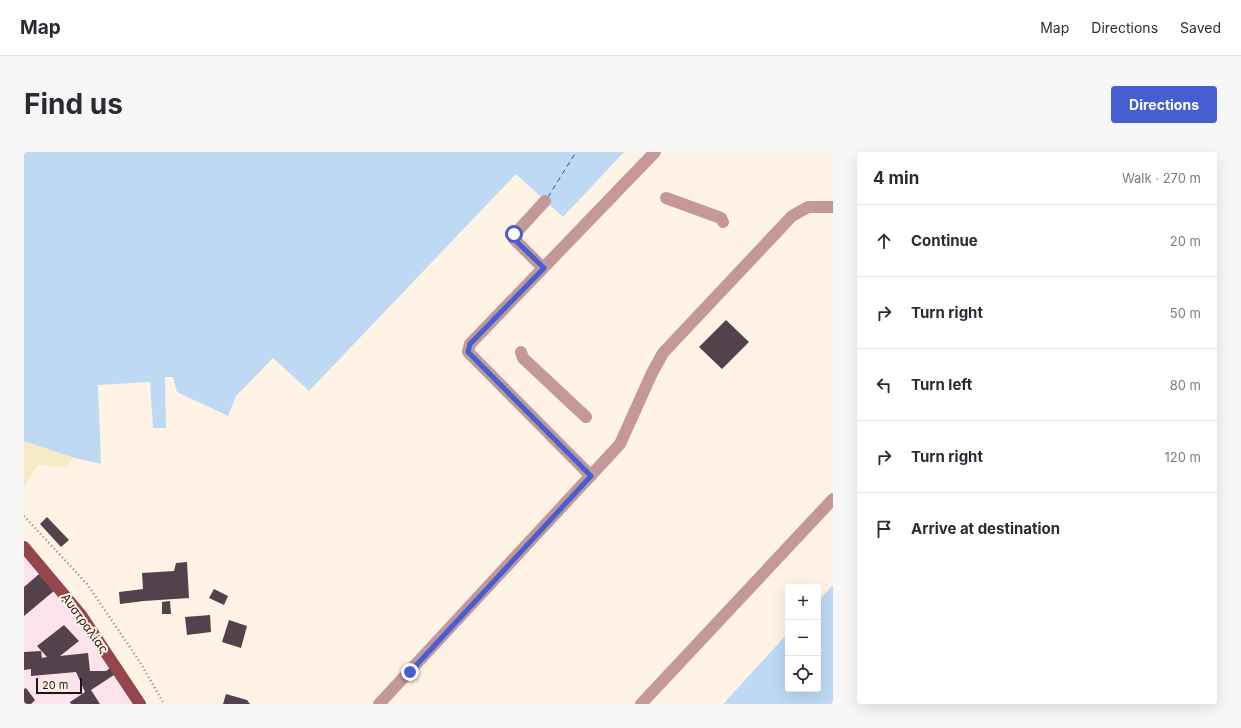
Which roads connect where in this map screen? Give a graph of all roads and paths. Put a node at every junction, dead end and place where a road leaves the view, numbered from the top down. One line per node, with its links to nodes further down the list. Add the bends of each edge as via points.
1 (655, 152): 6 (street)
2 (666, 198): 5 (street, via 721,218)
3 (545, 201): 6 (street, via 513,236)
4 (833, 207): 9 (street, via 808,207 792,216 663,353 620,444)
5 (723, 222)
6 (544, 268): 9 (street, via 470,344 468,352)
7 (521, 352): 8 (street, via 523,358)
8 (586, 417)
9 (591, 476): 15 (street)
10 (833, 499): 16 (street)
11 (24, 516): 14 (path, via 87,584 140,662)
12 (24, 547): 13 (main road, Αυστραλίας, via 81,615)
13 (140, 704)
14 (164, 704)
15 (379, 704)
16 (641, 704)

